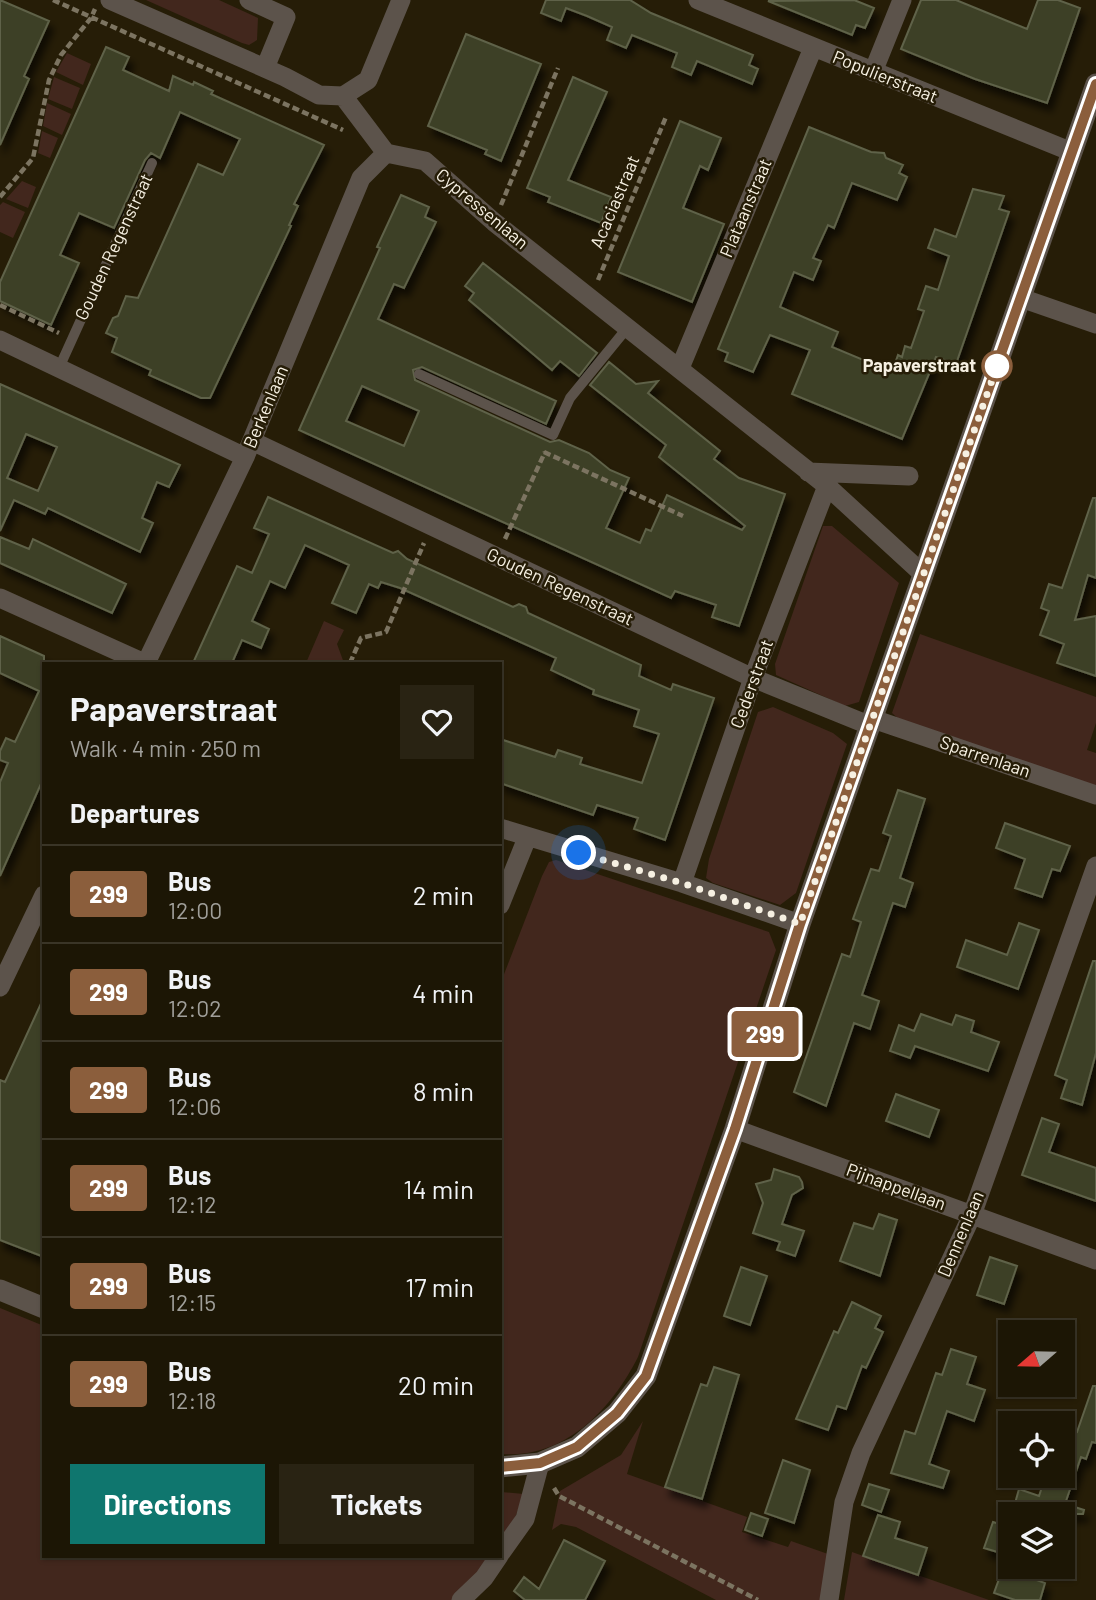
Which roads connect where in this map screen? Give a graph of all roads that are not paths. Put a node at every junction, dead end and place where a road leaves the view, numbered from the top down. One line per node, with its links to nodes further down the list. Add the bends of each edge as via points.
1 (110, 0): 7 (street)
2 (249, 0): 7 (street, via 286,17)
3 (401, 0): 10 (street, via 368,80)
4 (698, 0): 6 (street, Populierstraat)
5 (902, 0): 8 (street)
6 (813, 48): 8 (street, Populierstraat); 19 (street, Plataanstraat)
7 (265, 68): 10 (street, via 319,95)
8 (873, 72): 11 (street, Populierstraat)
9 (1096, 84): 11 (street)
10 (343, 96): 12 (street)
11 (1072, 152): 14 (street)
12 (386, 153): 16 (street, Cypressenlaan, via 425,161 494,222); 21 (street, Berkenlaan, via 361,178)
13 (152, 163): 18 (lane, Gouden Regenstraat)
14 (1021, 298): 15 (street); 25 (street)
15 (1096, 324)
16 (628, 326): 19 (street, Cypressenlaan); 20 (lane, via 570,398 552,435)
17 (0, 340): 18 (street, Gouden Regenstraat)
18 (59, 368): 21 (street, Gouden Regenstraat)
19 (680, 368): 22 (street, Cypressenlaan)
20 (419, 374)
21 (249, 449): 28 (street, Berkenlaan); 29 (street, Gouden Regenstraat, via 497,557)
22 (808, 472): 23 (street); 24 (street, Cypressenlaan)
23 (909, 476)
24 (827, 486): 25 (street, Cypressenlaan); 29 (street, Cederstraat)
25 (924, 575): 30 (street)
26 (0, 598): 27 (street)
27 (143, 662)
28 (145, 662)
29 (753, 678): 30 (street, Gouden Regenstraat); 35 (street, Cederstraat)
30 (872, 723): 31 (street, Sparrenlaan); 38 (street)
31 (1096, 795)
32 (502, 829): 33 (street)
33 (527, 838): 35 (street); 37 (street)
34 (1096, 866): 42 (street, Dennenlaan)
35 (682, 883): 38 (street)
36 (42, 898): 39 (street)
37 (502, 900)
38 (800, 924): 41 (street)
39 (7, 950): 40 (street)
40 (0, 987)
41 (735, 1129): 42 (street, Pijnappellaan); 46 (street, via 646,1376 617,1413 577,1447)
42 (972, 1215): 43 (street, Pijnappellaan); 51 (street, Dennenlaan, via 861,1453 845,1502)
43 (1096, 1259)
44 (0, 1290): 45 (street)
45 (42, 1307)
46 (540, 1463): 47 (street); 48 (street, via 525,1519)
47 (502, 1467)
48 (502, 1552)
49 (498, 1558): 50 (street)
50 (461, 1600)
51 (829, 1600)

